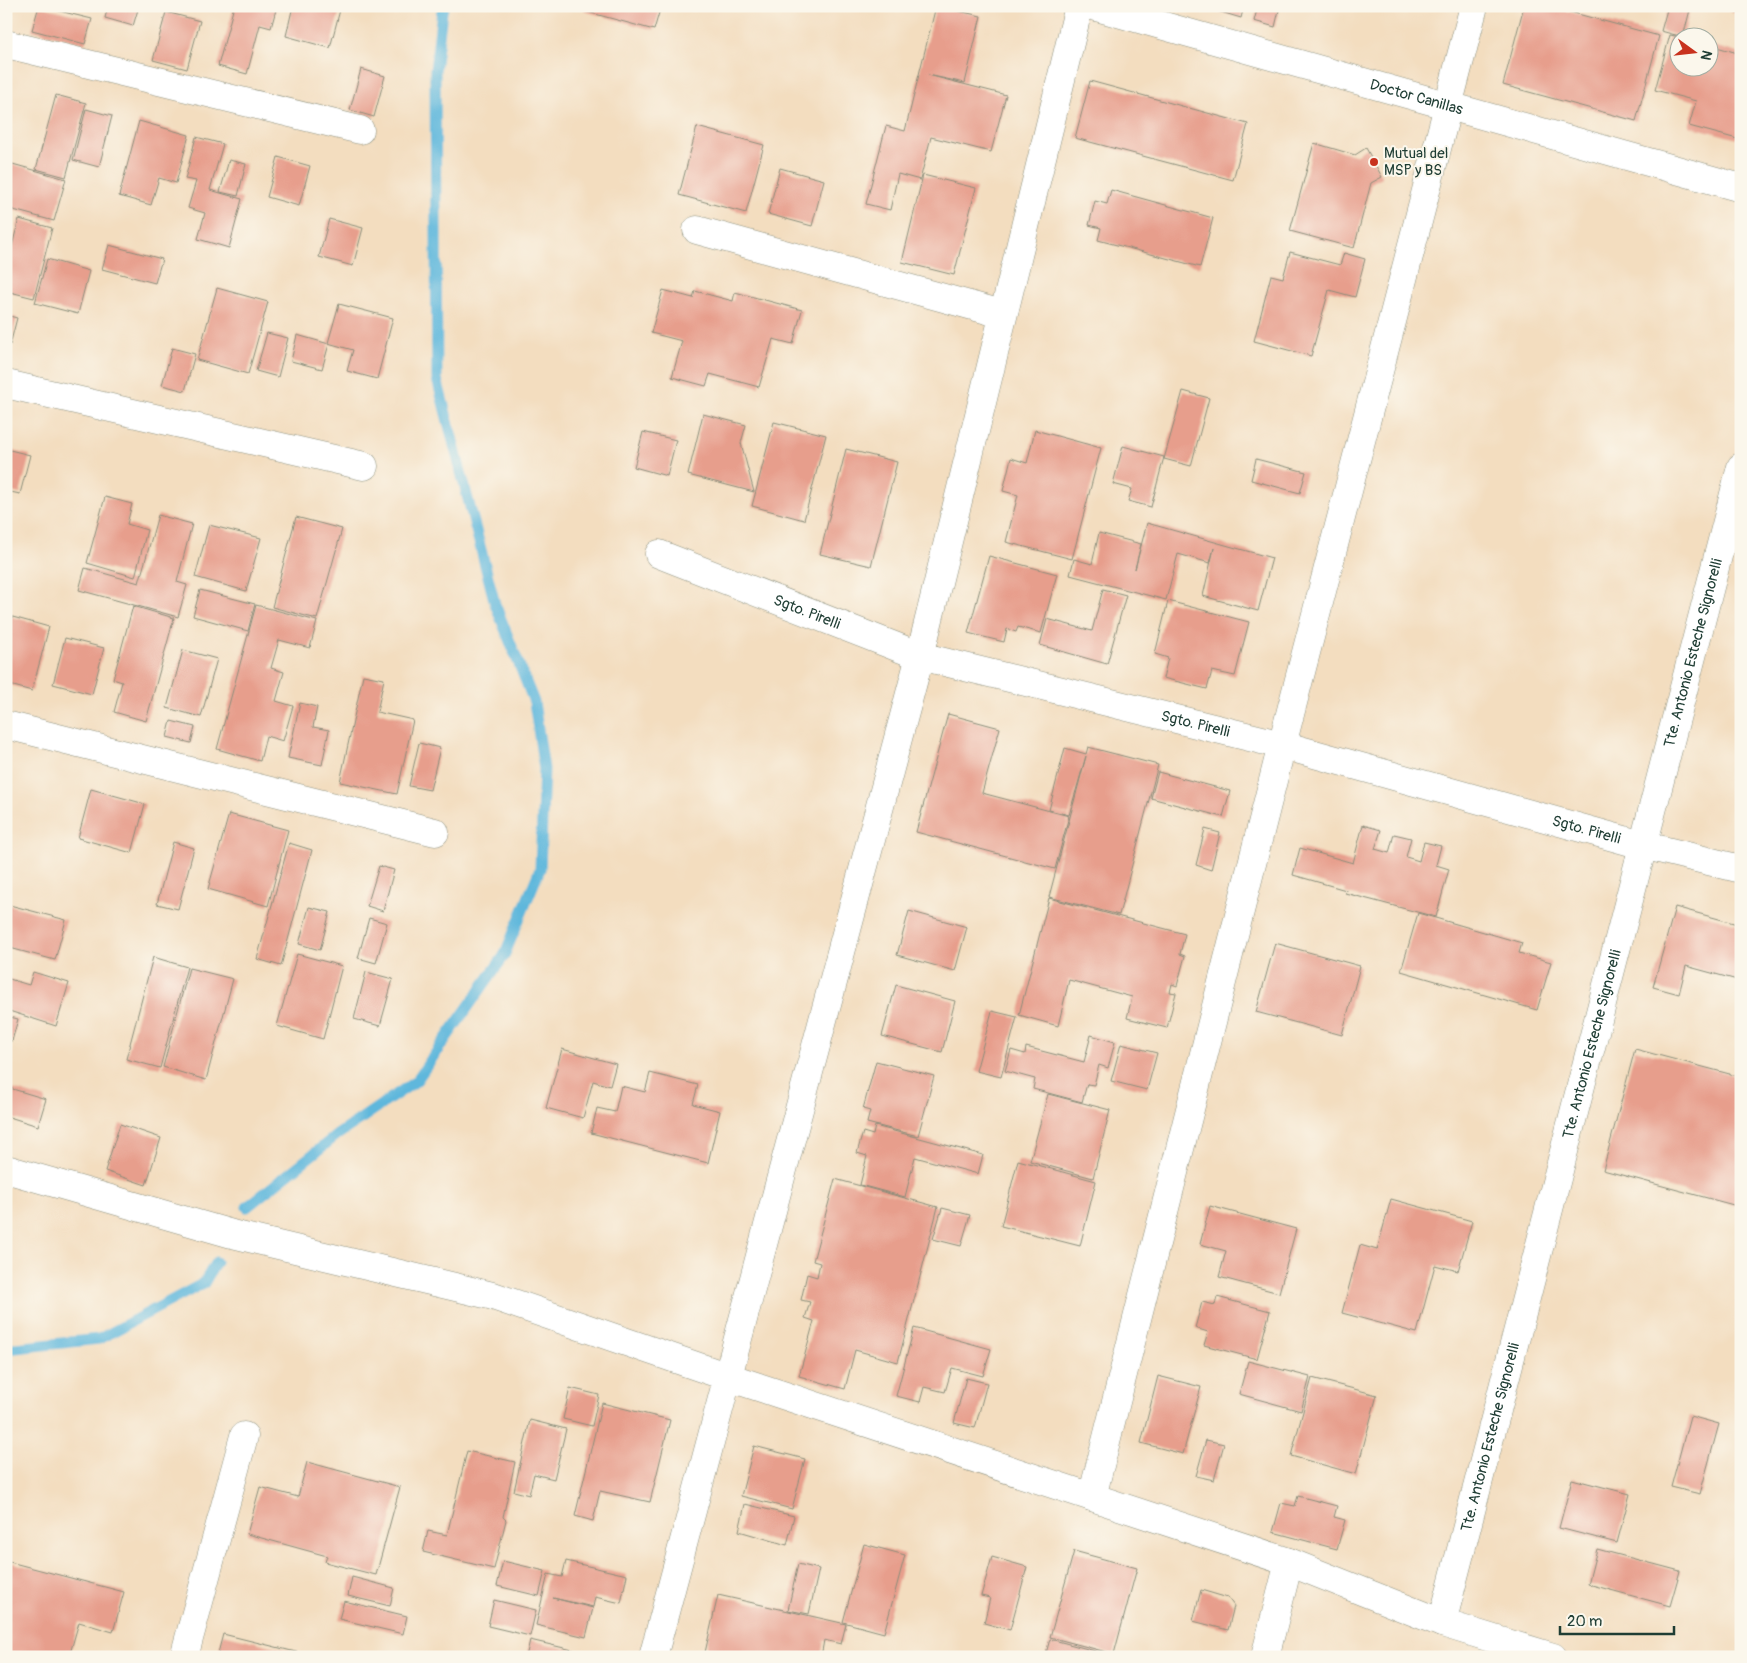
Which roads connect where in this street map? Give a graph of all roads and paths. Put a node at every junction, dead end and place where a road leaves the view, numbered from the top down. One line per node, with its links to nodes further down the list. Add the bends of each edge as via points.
1 (1079, 6): 9 (street)
2 (1093, 6): 5 (street, Doctor Canillas)
3 (1474, 6): 5 (street)
4 (6, 44): 6 (street)
5 (1447, 106): 7 (street, Doctor Canillas); 16 (street)
6 (360, 130)
7 (1741, 188)
8 (697, 230): 9 (street)
9 (1002, 314): 14 (street)
10 (6, 384): 11 (street)
11 (364, 466)
12 (1741, 467): 18 (street, Tte. Antonio Esteche Signorelli)
13 (659, 554): 14 (street, Sgto. Pirelli)
14 (920, 656): 16 (street, Sgto. Pirelli); 21 (street)
15 (6, 725): 17 (street)
16 (1282, 745): 18 (street, Sgto. Pirelli); 23 (street)
17 (435, 832)
18 (1642, 844): 19 (street, Sgto. Pirelli); 25 (street, Tte. Antonio Esteche Signorelli)
19 (1741, 869)
20 (6, 1169): 21 (street, via 232,1234 493,1296)
21 (728, 1377): 23 (street); 27 (street)
22 (244, 1436): 26 (street)
23 (1092, 1497): 24 (street)
24 (1290, 1562): 25 (street); 28 (street)
25 (1442, 1623): 29 (street)
26 (184, 1657)
27 (653, 1657)
28 (1265, 1657)
29 (1552, 1657)

